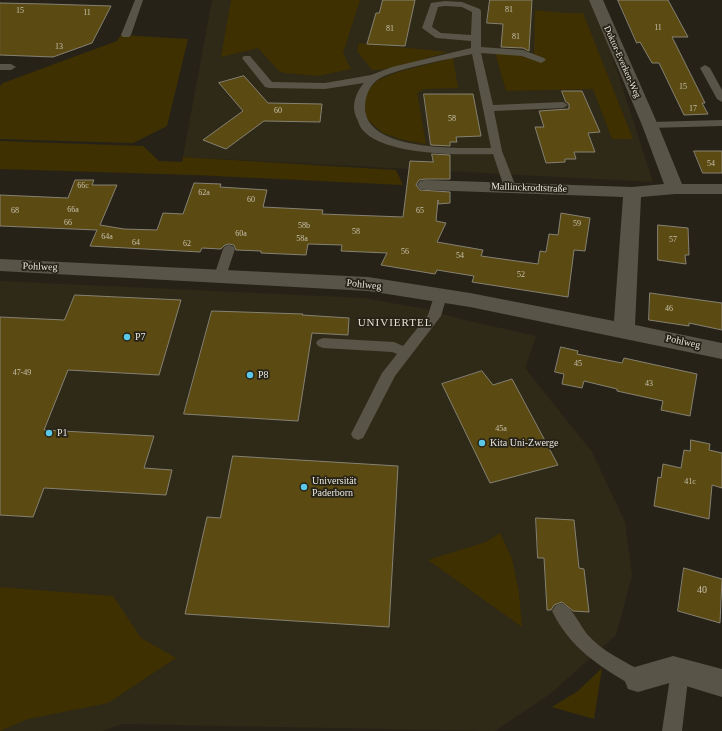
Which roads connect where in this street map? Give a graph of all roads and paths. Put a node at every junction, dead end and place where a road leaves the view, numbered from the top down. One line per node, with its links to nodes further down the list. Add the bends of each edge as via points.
1 (139, 0): 3 (lane)
2 (596, 0): 16 (street, Doktor-Everken-Weg)
3 (126, 35)
4 (474, 38): 4 (lane, via 477,11 471,6 434,5 427,28 440,36); 5 (lane)
5 (476, 50): 7 (lane, via 523,53); 11 (lane, via 395,69); 14 (lane)
6 (247, 58): 11 (lane, via 269,85 325,86)
7 (541, 60)
8 (0, 67): 9 (lane)
9 (11, 67)
10 (705, 68): 12 (lane)
11 (373, 78): 17 (lane, via 363,89 359,101 360,116 375,135 402,145 448,151)
12 (722, 99)
13 (563, 105): 14 (lane)
14 (488, 108): 17 (lane)
15 (722, 123): 16 (lane)
16 (650, 125): 20 (street, Doktor-Everken-Weg)
17 (497, 151): 19 (lane)
18 (426, 185): 19 (street, Mallinckrodtstraße)
19 (510, 187): 22 (street, Mallinckrodtstraße)
20 (675, 189): 21 (street, Mallinckrodtstraße); 22 (street, Mallinckrodtstraße)
21 (722, 189)
22 (632, 192): 27 (street)
23 (229, 249): 25 (lane)
24 (0, 265): 25 (street, Pohlweg)
25 (220, 276): 26 (street, Pohlweg, via 368,284)
26 (440, 296): 27 (street, Pohlweg); 30 (lane, via 434,316)
27 (624, 330): 29 (street, Pohlweg)
28 (323, 343): 30 (lane, via 394,347)
29 (722, 351)
30 (405, 352): 31 (lane, via 389,373)
31 (358, 434)
32 (561, 610): 34 (lane, via 582,641 601,657)
33 (680, 671): 34 (street, via 673,669); 35 (street); 36 (lane)
34 (638, 679)
35 (722, 683)
36 (672, 731)

